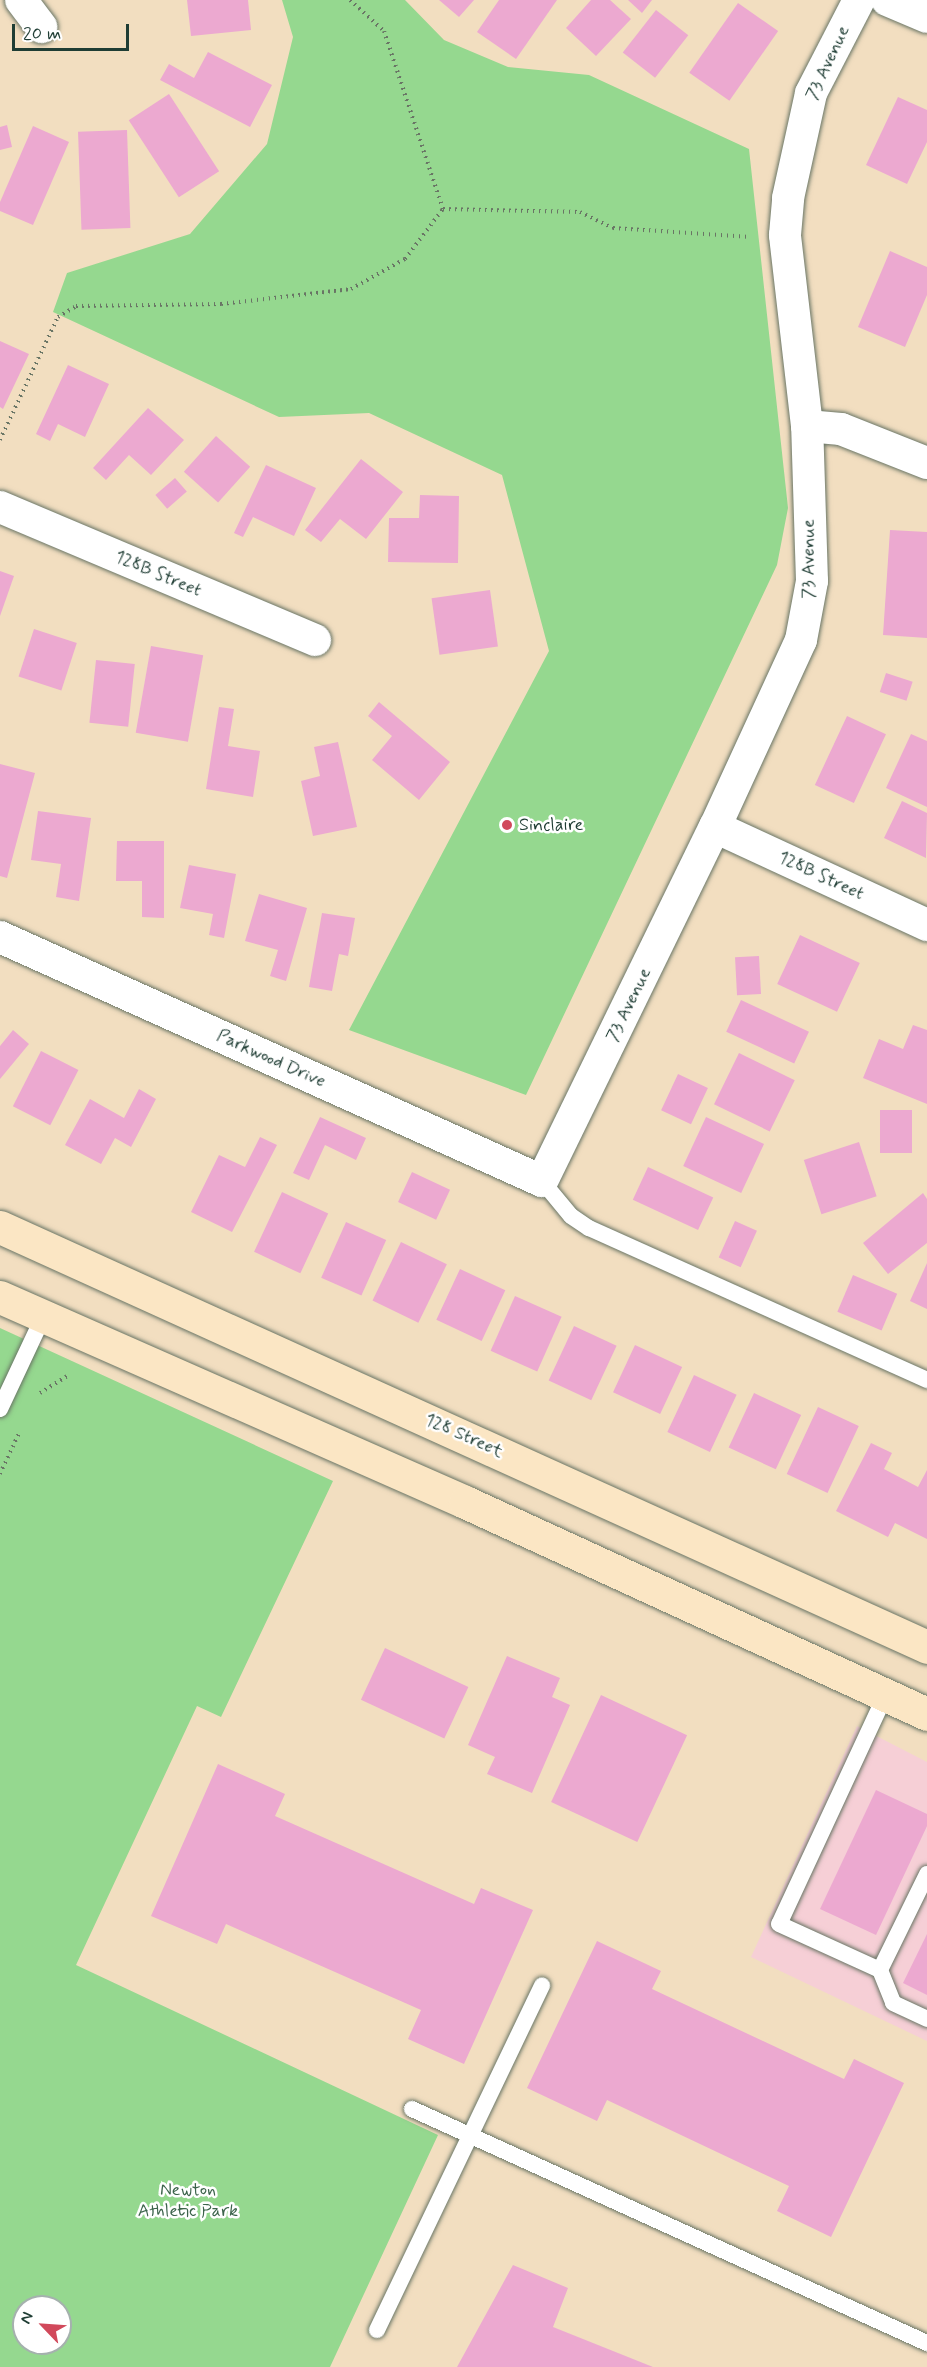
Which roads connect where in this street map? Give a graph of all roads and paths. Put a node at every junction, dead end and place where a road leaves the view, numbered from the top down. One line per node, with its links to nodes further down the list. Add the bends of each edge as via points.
1 (21, 0): 6 (street)
2 (350, 0): 7 (path, via 384,31)
3 (859, 0): 9 (street, 73 Avenue, via 811,93 788,198 786,266)
4 (887, 0): 5 (street)
5 (927, 17)
6 (41, 27)
7 (443, 209): 8 (path, via 580,212 613,228 750,238); 10 (path, via 405,259 351,289 221,304 66,309)
8 (760, 233)
9 (807, 426): 11 (street, via 841,429); 14 (street, 73 Avenue, via 812,581 809,612 801,640)
10 (0, 440)
11 (927, 464)
12 (0, 507): 13 (street, 128B Street)
13 (315, 640)
14 (715, 827): 15 (street, 128B Street); 17 (street, 73 Avenue)
15 (927, 926)
16 (0, 937): 17 (street, Parkwood Drive)
17 (542, 1181): 21 (lane, via 571,1216 589,1228)
18 (0, 1227): 23 (main road, 128 Street)
19 (0, 1298): 20 (main road)
20 (43, 1317): 22 (lane); 24 (main road, via 465,1502)
21 (927, 1380)
22 (0, 1409)
23 (927, 1647)
24 (885, 1696): 25 (main road); 27 (lane, via 779,1924)
25 (927, 1714)
26 (927, 1874): 27 (lane)
27 (880, 1970): 29 (lane, via 893,2003)
28 (542, 1986): 31 (lane)
29 (927, 2019)
30 (412, 2109): 31 (lane)
31 (469, 2135): 32 (lane); 33 (lane)
32 (377, 2330)
33 (927, 2343)

